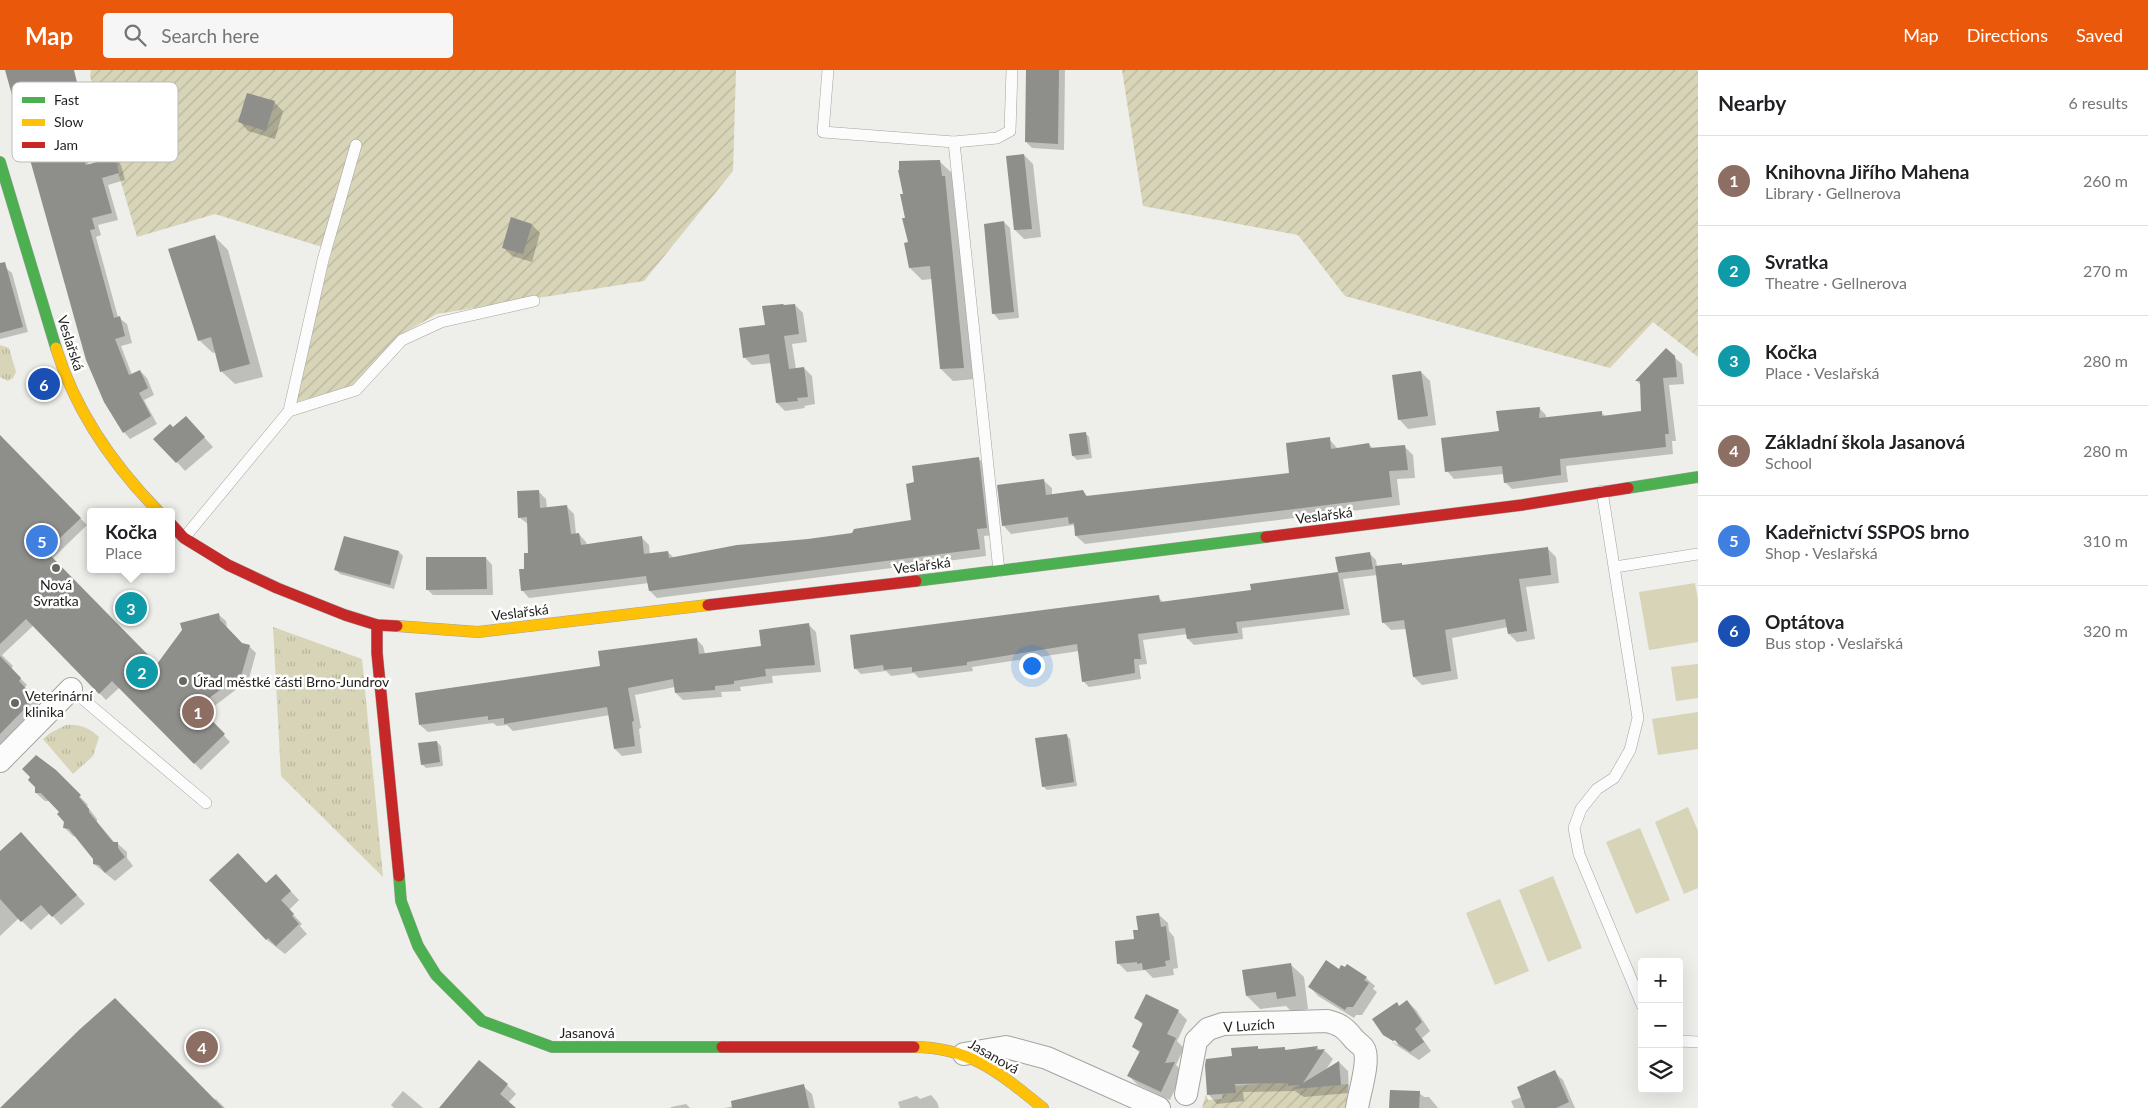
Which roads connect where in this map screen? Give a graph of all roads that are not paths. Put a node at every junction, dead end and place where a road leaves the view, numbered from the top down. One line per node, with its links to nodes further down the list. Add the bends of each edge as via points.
1 (828, 70): 3 (lane, via 822,132)
2 (1012, 70): 3 (lane, via 1010,131 997,138)
3 (954, 142): 16 (lane)
4 (356, 145): 8 (lane, via 323,260)
5 (0, 162): 6 (street, Veslařská)
6 (9, 217): 11 (street, Veslařská, via 77,401 107,450)
7 (534, 301): 8 (lane, via 441,322 402,340 356,390)
8 (289, 411): 13 (lane)
9 (1698, 477): 10 (street, Veslařská)
10 (1602, 491): 15 (lane); 16 (street, Veslařská, via 1522,505)
11 (155, 508)
12 (175, 528): 13 (street, Veslařská)
13 (184, 538): 17 (street, Veslařská, via 228,565 277,588)
14 (1698, 554): 15 (lane)
15 (1615, 567): 21 (lane, via 1638,718 1630,750 1614,778 1597,789 1581,809 1574,828 1580,854)
16 (999, 571): 17 (street, Veslařská, via 478,632)
17 (378, 625): 24 (street, Jasanová, via 376,653 401,902 418,946 436,976 482,1021 552,1047 927,1047)
18 (71, 690): 19 (street); 20 (lane)
19 (0, 761)
20 (206, 803)
21 (1641, 1003)
22 (1683, 1041): 23 (lane)
23 (1698, 1042)
24 (964, 1054): 26 (street, Jasanová, via 1005,1077); 27 (street, via 1006,1048 1047,1058)
25 (1186, 1094): 28 (street, V Luzích, via 1196,1041 1208,1029 1223,1024 1327,1021 1348,1030 1364,1049 1366,1071)
26 (1043, 1108)
27 (1159, 1108)
28 (1356, 1108)

